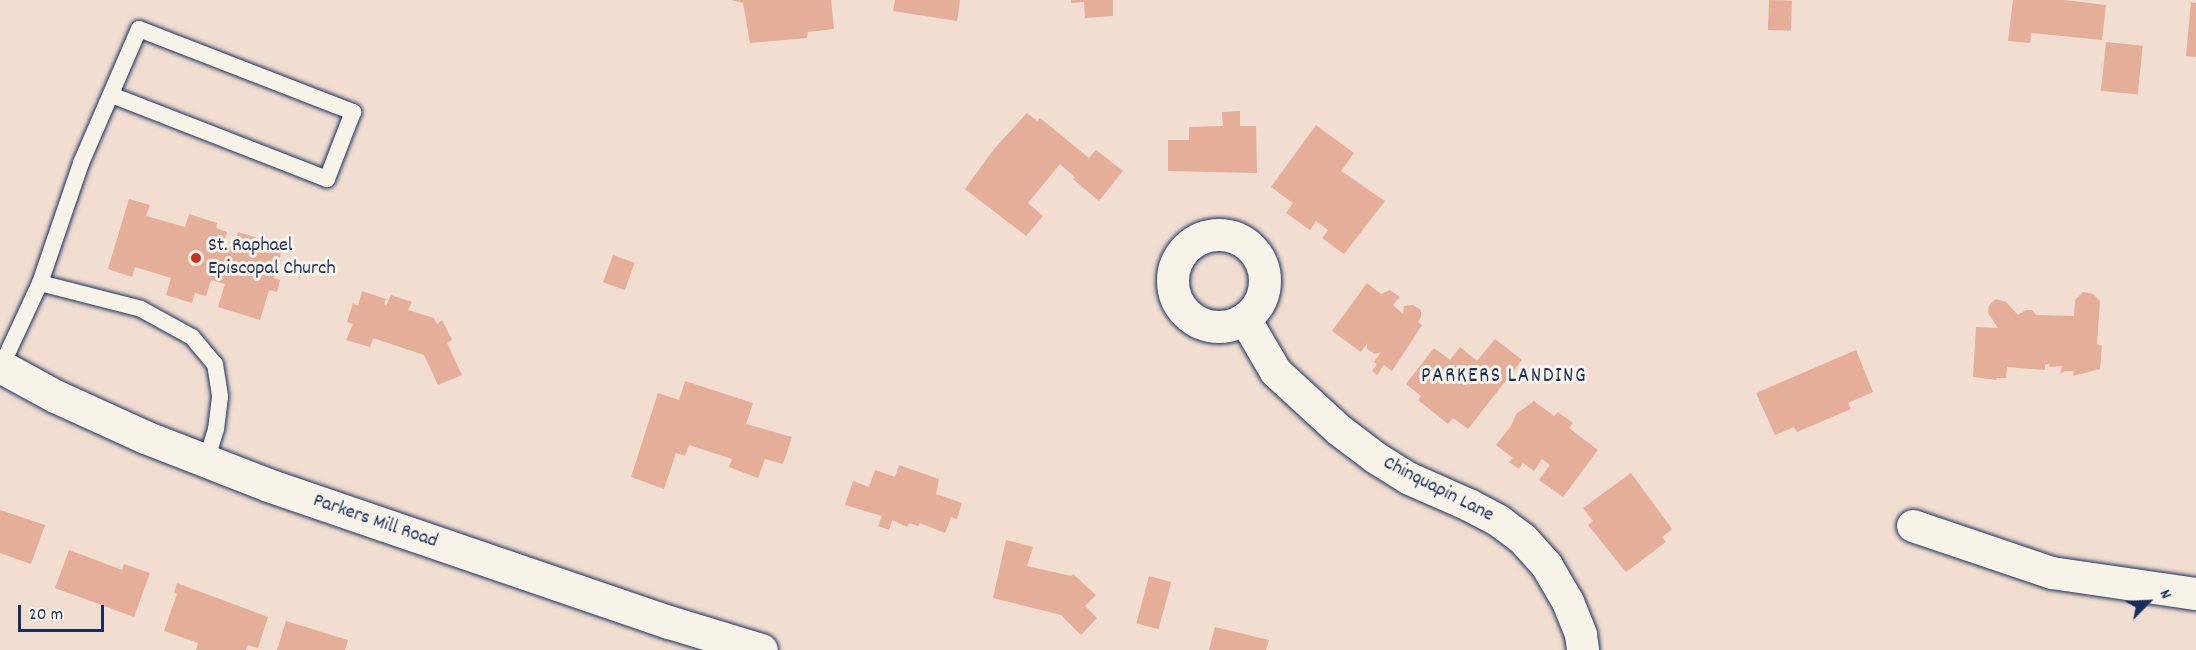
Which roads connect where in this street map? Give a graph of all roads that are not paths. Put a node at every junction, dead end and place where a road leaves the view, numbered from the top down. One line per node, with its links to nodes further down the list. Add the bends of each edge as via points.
1 (112, 95): 1 (lane, via 140,29 353,112 327,179); 2 (lane, via 81,163)
2 (40, 283): 4 (lane); 5 (lane, via 141,309 192,337 214,364 220,397)
3 (1245, 319): 9 (street, Chinquapin Lane, via 1276,372 1339,430 1410,479 1469,505 1523,539 1547,566 1568,602)
4 (1, 366): 5 (main road, Parkers Mill Road, via 55,396)
5 (206, 461): 8 (main road, Parkers Mill Road, via 452,549)
6 (1913, 526): 7 (street, via 2052,573)
7 (2196, 594)
8 (761, 650)
9 (1583, 650)

